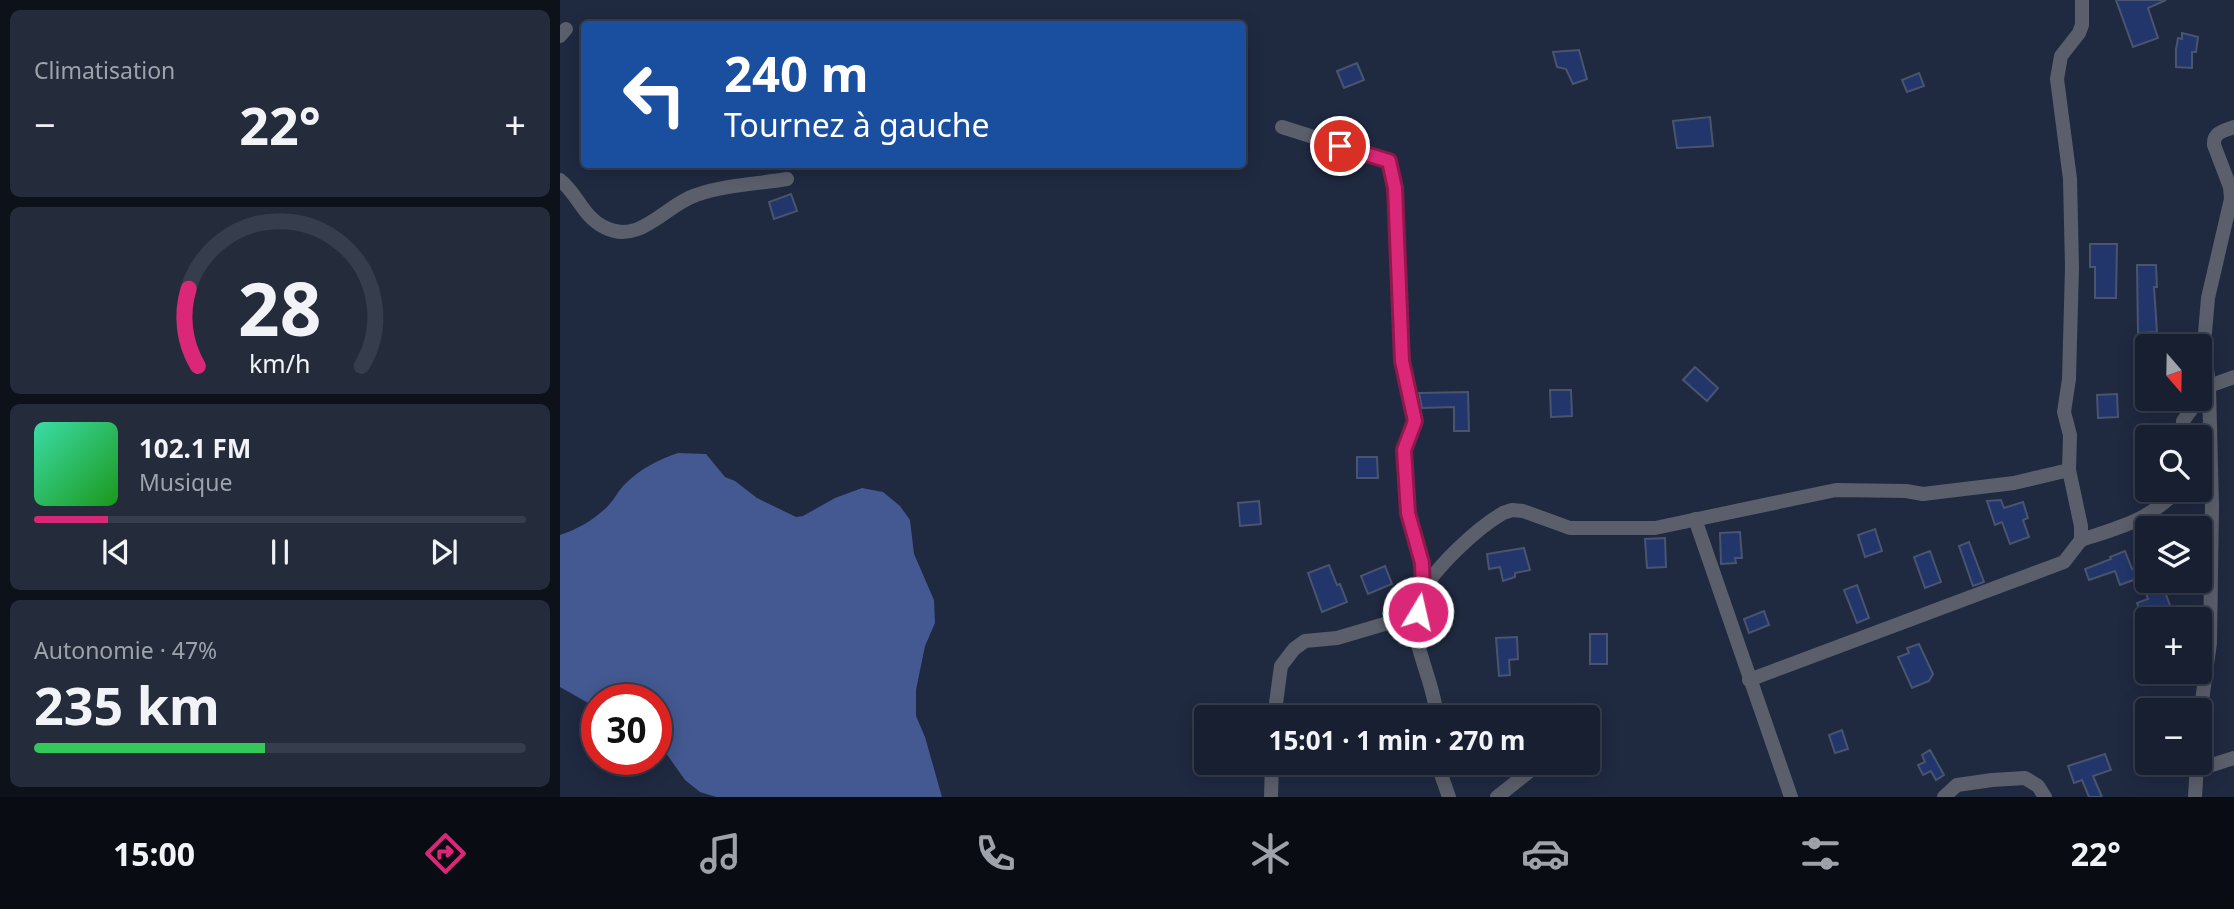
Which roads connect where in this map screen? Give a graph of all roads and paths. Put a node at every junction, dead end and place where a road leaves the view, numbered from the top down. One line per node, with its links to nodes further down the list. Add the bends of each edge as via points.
1 (2082, 0): 11 (street, via 2082,25 2061,56 2057,79 2070,179 2072,296 2064,412 2070,435)
2 (1282, 127): 15 (street, via 1389,161 1395,188 1402,361 1415,421 1404,450 1408,513 1422,563)
3 (2234, 127): 6 (street, via 2213,139 2230,187)
4 (787, 179): 5 (street, via 697,194 648,226 624,232 601,226)
5 (560, 180)
6 (2228, 237): 7 (street, via 2208,298)
7 (2205, 334)
8 (2234, 377): 9 (street)
9 (2212, 385)
10 (2210, 411): 17 (street, via 2210,643)
11 (2069, 470): 13 (street, via 2014,483 1923,494 1836,490); 14 (street)
12 (2166, 502): 14 (street, via 2139,521)
13 (1696, 519): 15 (street, via 1655,528 1570,528 1512,510 1495,518 1457,551); 16 (street)
14 (2081, 540): 16 (street, via 2064,562)
15 (1421, 595): 18 (street, via 1388,622 1337,638 1305,641 1294,649 1281,666); 19 (street, via 1418,644)
16 (1749, 680): 29 (street)
17 (2202, 698)
18 (1276, 705)
19 (1435, 705)
20 (2234, 758): 21 (street)
21 (2212, 763)
22 (1272, 775): 26 (street)
23 (1441, 775): 27 (street)
24 (1525, 775): 28 (street)
25 (2196, 775): 32 (street)
26 (1271, 797)
27 (1449, 797)
28 (1497, 797)
29 (1791, 797)
30 (1944, 797): 31 (street, via 1957,785 2025,778)
31 (2045, 797)
32 (2196, 797)

